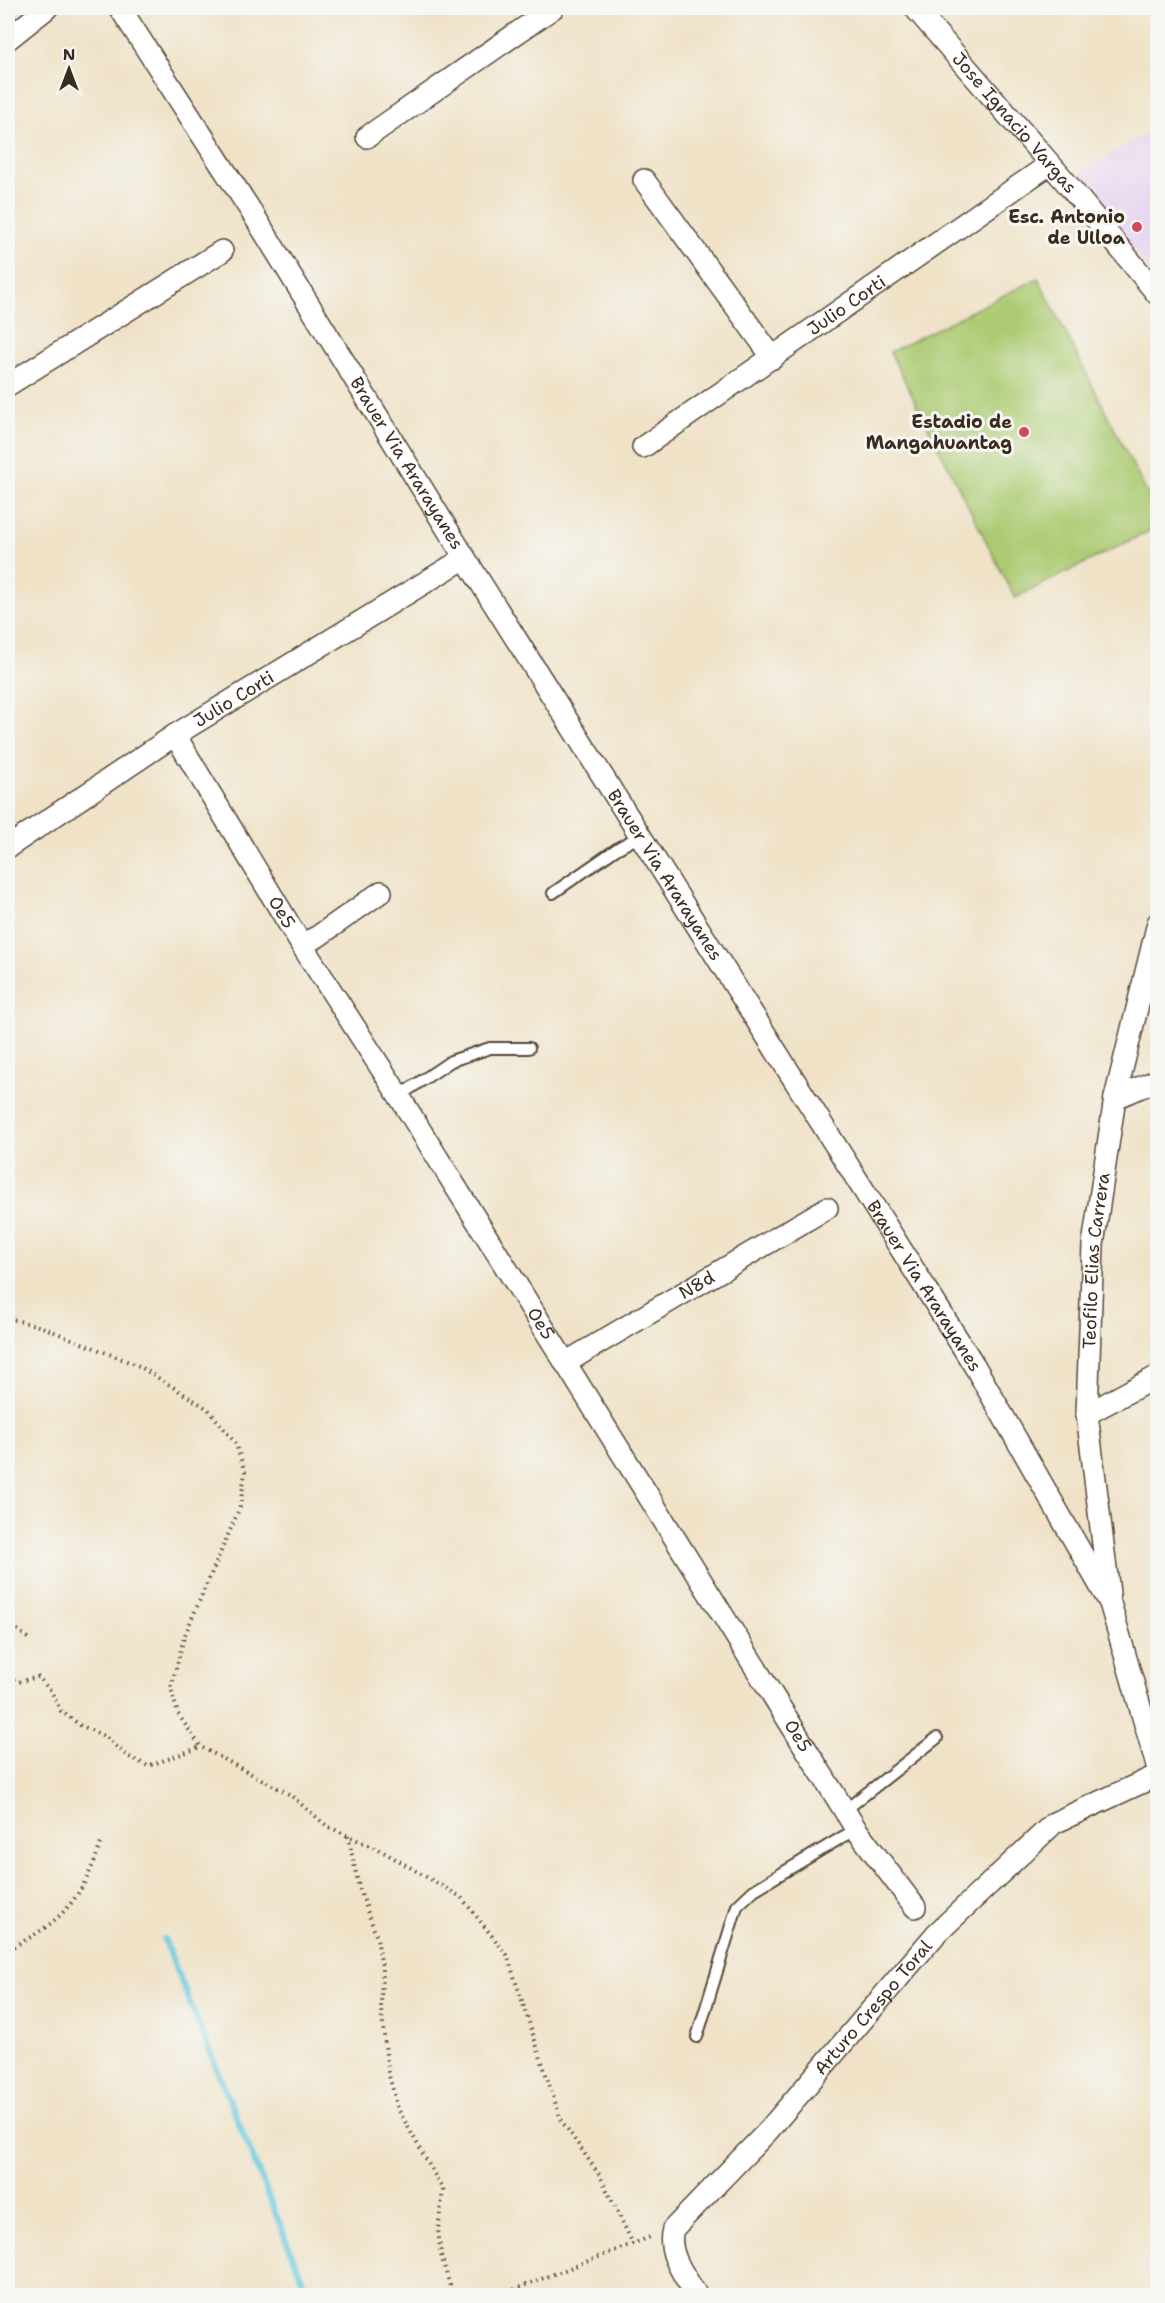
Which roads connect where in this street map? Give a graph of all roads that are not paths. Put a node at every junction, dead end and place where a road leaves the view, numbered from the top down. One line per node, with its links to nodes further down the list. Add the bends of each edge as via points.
1 (47, 8): 5 (street)
2 (120, 8): 14 (street, Brauer Via Ararayanes, via 258,222)
3 (553, 8): 6 (street)
4 (915, 8): 7 (street, Jose Ignacio Vargas)
5 (8, 39)
6 (367, 137)
7 (1050, 164): 10 (street, Jose Ignacio Vargas); 11 (street, Julio Corti)
8 (645, 180): 11 (street)
9 (222, 251): 12 (street)
10 (1158, 295)
11 (773, 358): 13 (street, Julio Corti)
12 (8, 385)
13 (643, 447)
14 (465, 558): 15 (street, Julio Corti); 16 (street, Brauer Via Ararayanes)
15 (175, 735): 17 (street, Julio Corti); 21 (street, Oe5)
16 (640, 836): 19 (lane); 30 (street, Brauer Via Ararayanes, via 974,1365)
17 (8, 847)
18 (381, 892): 21 (street)
19 (553, 893)
20 (1158, 923): 25 (street, Teofilo Elias Carrera)
21 (301, 944): 24 (street, Oe5)
22 (529, 1048): 24 (lane, via 490,1048 451,1061)
23 (1158, 1080): 25 (street)
24 (399, 1096): 27 (street, Oe5)
25 (1115, 1098): 29 (street, Teofilo Elias Carrera, via 1093,1245)
26 (827, 1208): 27 (street, N8d)
27 (565, 1363): 33 (street, Oe5)
28 (1158, 1376): 29 (street)
29 (1087, 1414): 30 (street, Teofilo Elias Carrera)
30 (1110, 1603): 32 (street, Brauer Via Ararayanes)
31 (938, 1738): 33 (lane)
32 (1157, 1765): 37 (street, Arturo Crespo Toral, via 1054,1823 936,1934 767,2132 673,2229 671,2246)
33 (844, 1811): 34 (street, Oe5)
34 (856, 1829): 35 (street, Oe5); 36 (lane, via 754,1890 737,1906)
35 (915, 1907)
36 (697, 2037)
37 (697, 2295)

